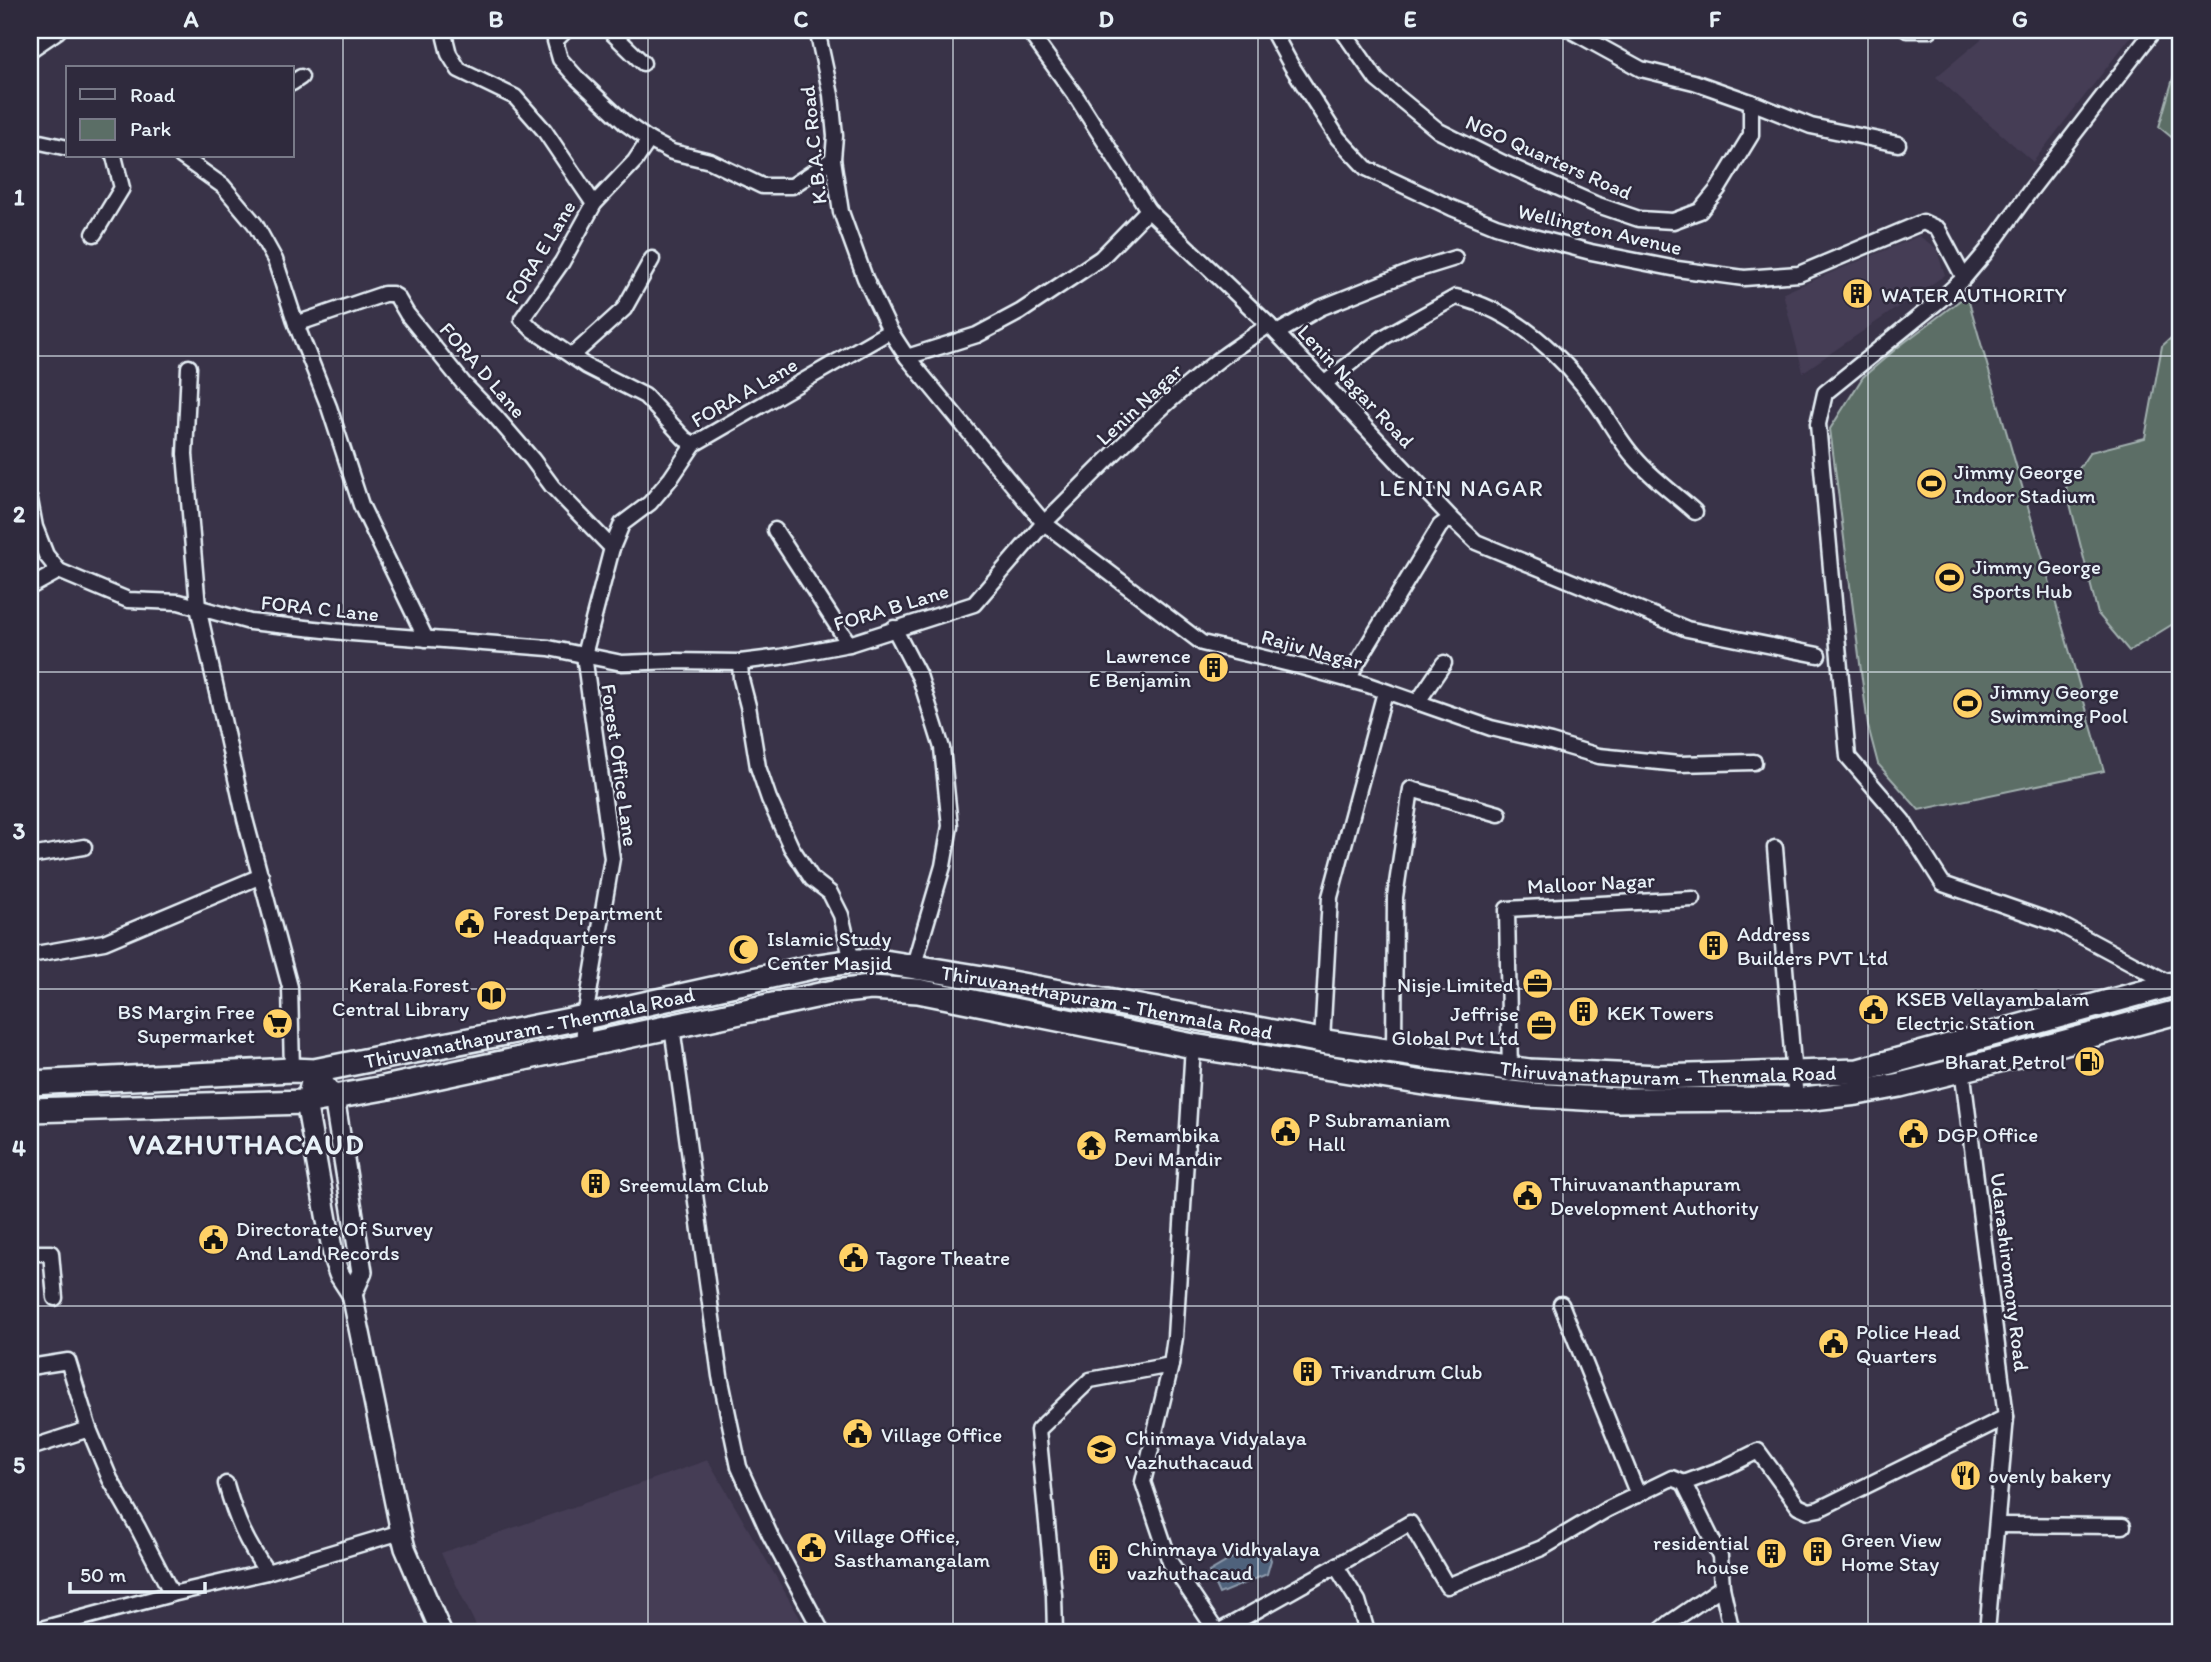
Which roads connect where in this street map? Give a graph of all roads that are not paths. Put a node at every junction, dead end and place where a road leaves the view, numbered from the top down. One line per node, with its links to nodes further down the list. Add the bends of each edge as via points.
1 (58, 30): 13 (street)
2 (447, 30): 23 (street, via 449,54 459,71 515,97 544,130)
3 (566, 30): 16 (street, via 555,41 560,60)
4 (609, 30): 14 (street)
5 (817, 30): 22 (street, K.B.A.C Road, via 831,95)
6 (1028, 30): 24 (street, Lenin Nagar Road)
7 (1272, 30): 28 (street, Wellington Avenue, via 1338,138 1366,168 1496,226 1591,252 1744,278 1799,274 1923,222 1938,229)
8 (1342, 30): 15 (street, NGO Quarters Road, via 1377,80 1439,131 1595,204 1639,219 1674,221 1700,211 1751,135)
9 (1570, 30): 15 (street, via 1641,69)
10 (1907, 30): 11 (street)
11 (1930, 30)
12 (2154, 30): 28 (street)
13 (30, 50)
14 (643, 63)
15 (1751, 102): 18 (street, via 1811,126)
16 (649, 140): 22 (street, via 762,186 792,186); 23 (street, FORA E Lane)
17 (30, 144): 19 (street)
18 (1898, 144)
19 (66, 148)
20 (114, 158): 25 (street, via 122,188)
21 (185, 158): 29 (street, via 223,186 255,224 275,260)
22 (833, 159): 31 (street, K.B.A.C Road, via 841,212)
23 (594, 204): 32 (street, FORA E Lane, via 562,262 522,318)
24 (1148, 210): 30 (street, Lenin Nagar Road); 33 (street, via 1101,258 1020,312 977,335)
25 (94, 234)
26 (1455, 258): 30 (street, Lenin Nagar)
27 (652, 259): 32 (street, via 624,309)
28 (1964, 278): 66 (street, via 1825,393 1818,424 1848,757 1903,821 1943,884 2061,925)
29 (296, 324): 42 (street, FORA D Lane, via 384,294 397,297 463,383); 47 (street, via 361,505)
30 (1273, 329): 35 (street, Lenin Nagar Road); 40 (street, Lenin Nagar, via 1221,358 1186,387)
31 (890, 331): 33 (street); 36 (street, FORA A Lane)
32 (572, 356): 36 (street, FORA E Lane, via 645,396)
33 (907, 357): 40 (street)
34 (189, 367): 45 (street, via 185,454)
35 (1325, 383): 38 (street, via 1384,337 1456,297 1480,302 1553,352 1576,375 1634,458); 39 (street, Lenin Nagar Road)
36 (694, 444): 42 (street, FORA A Lane, via 650,503 622,524)
37 (30, 500): 43 (street, via 46,555)
38 (1695, 512)
39 (1451, 518): 50 (street, Lenin Nagar Road, via 1476,542 1687,629); 53 (street, via 1440,526)
40 (1044, 523): 46 (street, FORA B Lane, via 974,604); 53 (street, Rajiv Nagar, via 1202,643)
41 (775, 530): 48 (street)
42 (612, 548): 49 (street, FORA A Lane)
43 (59, 571): 44 (street); 45 (street, FORA C Lane, via 128,600)
44 (30, 587)
45 (198, 607): 47 (street, FORA C Lane, via 250,622); 61 (street)
46 (894, 628): 48 (street, FORA B Lane); 65 (street, via 920,678 942,748 950,826)
47 (426, 639): 49 (street, FORA C Lane)
48 (849, 644): 51 (street, FORA B Lane)
49 (584, 655): 51 (street, FORA B Lane, via 622,663); 68 (street, Forest Office Lane, via 612,858)
50 (1818, 655)
51 (740, 662): 64 (street, via 758,767 769,799 791,847 836,904)
52 (1444, 663): 55 (street)
53 (1349, 680): 54 (street, Rajiv Nagar)
54 (1385, 692): 55 (street, Rajiv Nagar); 70 (street, via 1330,897)
55 (1417, 703): 56 (street, Rajiv Nagar, via 1599,756 1679,764)
56 (1754, 762)
57 (1499, 814): 74 (street, via 1412,789 1395,897)
58 (84, 848): 60 (street)
59 (1775, 848): 78 (street)
60 (30, 856)
61 (261, 876): 63 (street, via 104,942); 77 (street, via 290,987)
62 (1693, 899): 75 (street, Malloor Nagar, via 1507,909)
63 (30, 955)
64 (852, 961): 65 (main road, Thiruvanathapuram - Thenmala Road); 68 (main road, Thiruvanathapuram - Thenmala Road)
65 (913, 968): 70 (main road, Thiruvanathapuram - Thenmala Road)
66 (2176, 983): 71 (main road, Thiruvanathapuram - Thenmala Road)
67 (2181, 1011): 76 (main road)
68 (585, 1017): 72 (street, Forest Office Lane); 77 (main road, Thiruvanathapuram - Thenmala Road)
69 (672, 1027): 72 (main road); 73 (main road, via 871,988 975,1002); 106 (street, via 720,1376 739,1467)
70 (1322, 1041): 74 (main road, Thiruvanathapuram - Thenmala Road)
71 (1959, 1044): 76 (street, Udarashiromony Road); 78 (main road, Thiruvanathapuram - Thenmala Road, via 1858,1070)
72 (583, 1046): 81 (main road)
73 (1193, 1046): 80 (main road); 89 (street)
74 (1394, 1052): 75 (main road, Thiruvanathapuram - Thenmala Road)
75 (1510, 1069): 78 (main road, Thiruvanathapuram - Thenmala Road, via 1659,1077); 80 (street, Malloor Nagar)
76 (1962, 1069): 82 (main road, via 1900,1085); 91 (street, Udarashiromony Road)
77 (303, 1071): 79 (main road, Thiruvanathapuram - Thenmala Road); 81 (main road); 83 (main road)
78 (1794, 1073): 82 (street)
79 (30, 1083)
80 (1509, 1093): 82 (main road, via 1619,1100)
81 (334, 1097): 83 (main road); 86 (main road, via 362,1272)
82 (1796, 1100)
83 (306, 1102): 84 (main road); 86 (main road, via 334,1261)
84 (30, 1110)
85 (30, 1253): 87 (street, via 51,1253)
86 (352, 1294): 99 (main road)
87 (55, 1298)
88 (1561, 1304): 96 (street)
89 (1171, 1365): 107 (street, via 1090,1380 1038,1430); 108 (street, via 1143,1482 1170,1562)
90 (30, 1367): 92 (street, via 68,1361)
91 (2006, 1417): 94 (street, via 1819,1509 1798,1506 1758,1451); 97 (street, Udarashiromony Road)
92 (89, 1429): 93 (street); 103 (street, via 110,1479)
93 (30, 1448)
94 (1684, 1483): 96 (street, via 1672,1478); 102 (street, via 1720,1556)
95 (226, 1484): 101 (street, via 236,1520)
96 (1637, 1495): 100 (street, via 1542,1548 1447,1586 1410,1523)
97 (1997, 1525): 98 (street); 112 (street, Udarashiromony Road)
98 (2123, 1526)
99 (401, 1532): 101 (street); 105 (main road)
100 (1336, 1566): 108 (street); 109 (street, via 1357,1601)
101 (267, 1573): 103 (street)
102 (1723, 1587): 110 (street); 111 (street)
103 (172, 1594): 104 (street)
104 (30, 1632)
105 (441, 1632)
106 (822, 1632)
107 (1055, 1632)
108 (1217, 1632)
109 (1367, 1632)
110 (1659, 1632)
111 (1732, 1632)
112 (1987, 1632)

